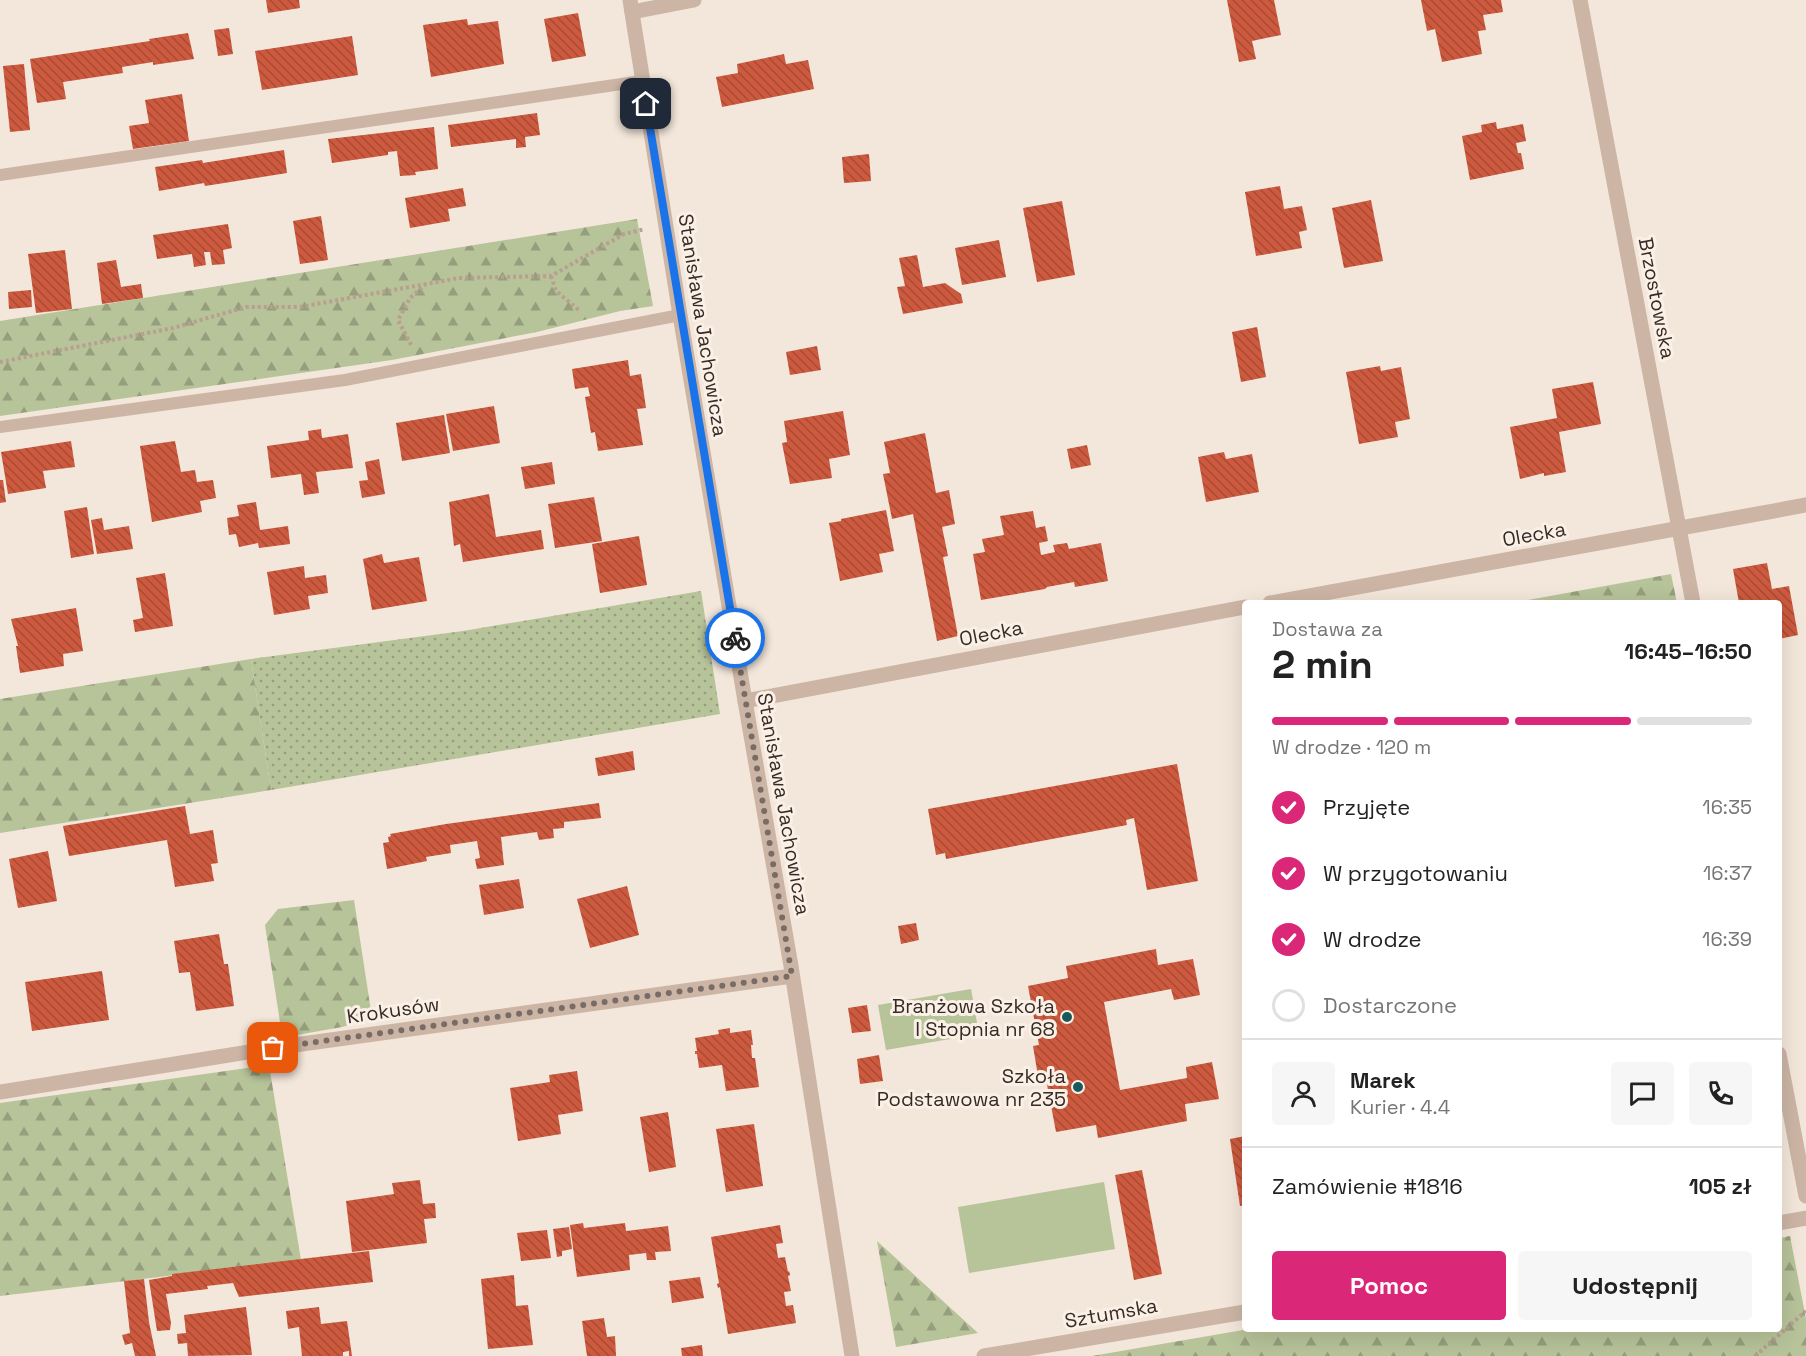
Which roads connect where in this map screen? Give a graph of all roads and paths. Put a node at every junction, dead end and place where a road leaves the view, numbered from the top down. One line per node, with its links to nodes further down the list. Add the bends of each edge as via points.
1 (694, 0): 3 (street)
2 (1580, 0): 15 (street, Brzostowska)
3 (631, 6): 4 (street, Stanisława Jachowicza)
4 (642, 81): 5 (lane); 9 (street, Stanisława Jachowicza)
5 (0, 175)
6 (645, 229): 7 (path, via 624,234)
7 (552, 276): 8 (path, via 459,278); 10 (path, via 556,291)
8 (425, 284): 11 (path, via 300,307 246,307 173,328); 12 (path, via 410,298 398,320 410,344)
9 (680, 315): 10 (lane); 19 (street, Stanisława Jachowicza)
10 (603, 330): 12 (lane)
11 (0, 362)
12 (440, 362): 13 (lane, via 345,380)
13 (0, 427)
14 (1806, 505): 15 (street, Olecka)
15 (1679, 528): 16 (street, Olecka); 17 (street, Brzostowska)
16 (1286, 600)
17 (1692, 600)
18 (1242, 609): 19 (street, Olecka)
19 (745, 701): 20 (street, Stanisława Jachowicza)
20 (792, 976): 22 (street, Krokusów, via 273,1048); 28 (street, Stanisława Jachowicza)
21 (1782, 1070): 23 (street)
22 (0, 1092)
23 (1806, 1196)
24 (1806, 1218): 25 (street)
25 (1782, 1222)
26 (1806, 1311): 30 (path)
27 (1242, 1313): 29 (street, Sztumska)
28 (852, 1356)
29 (984, 1356)
30 (1755, 1356)

